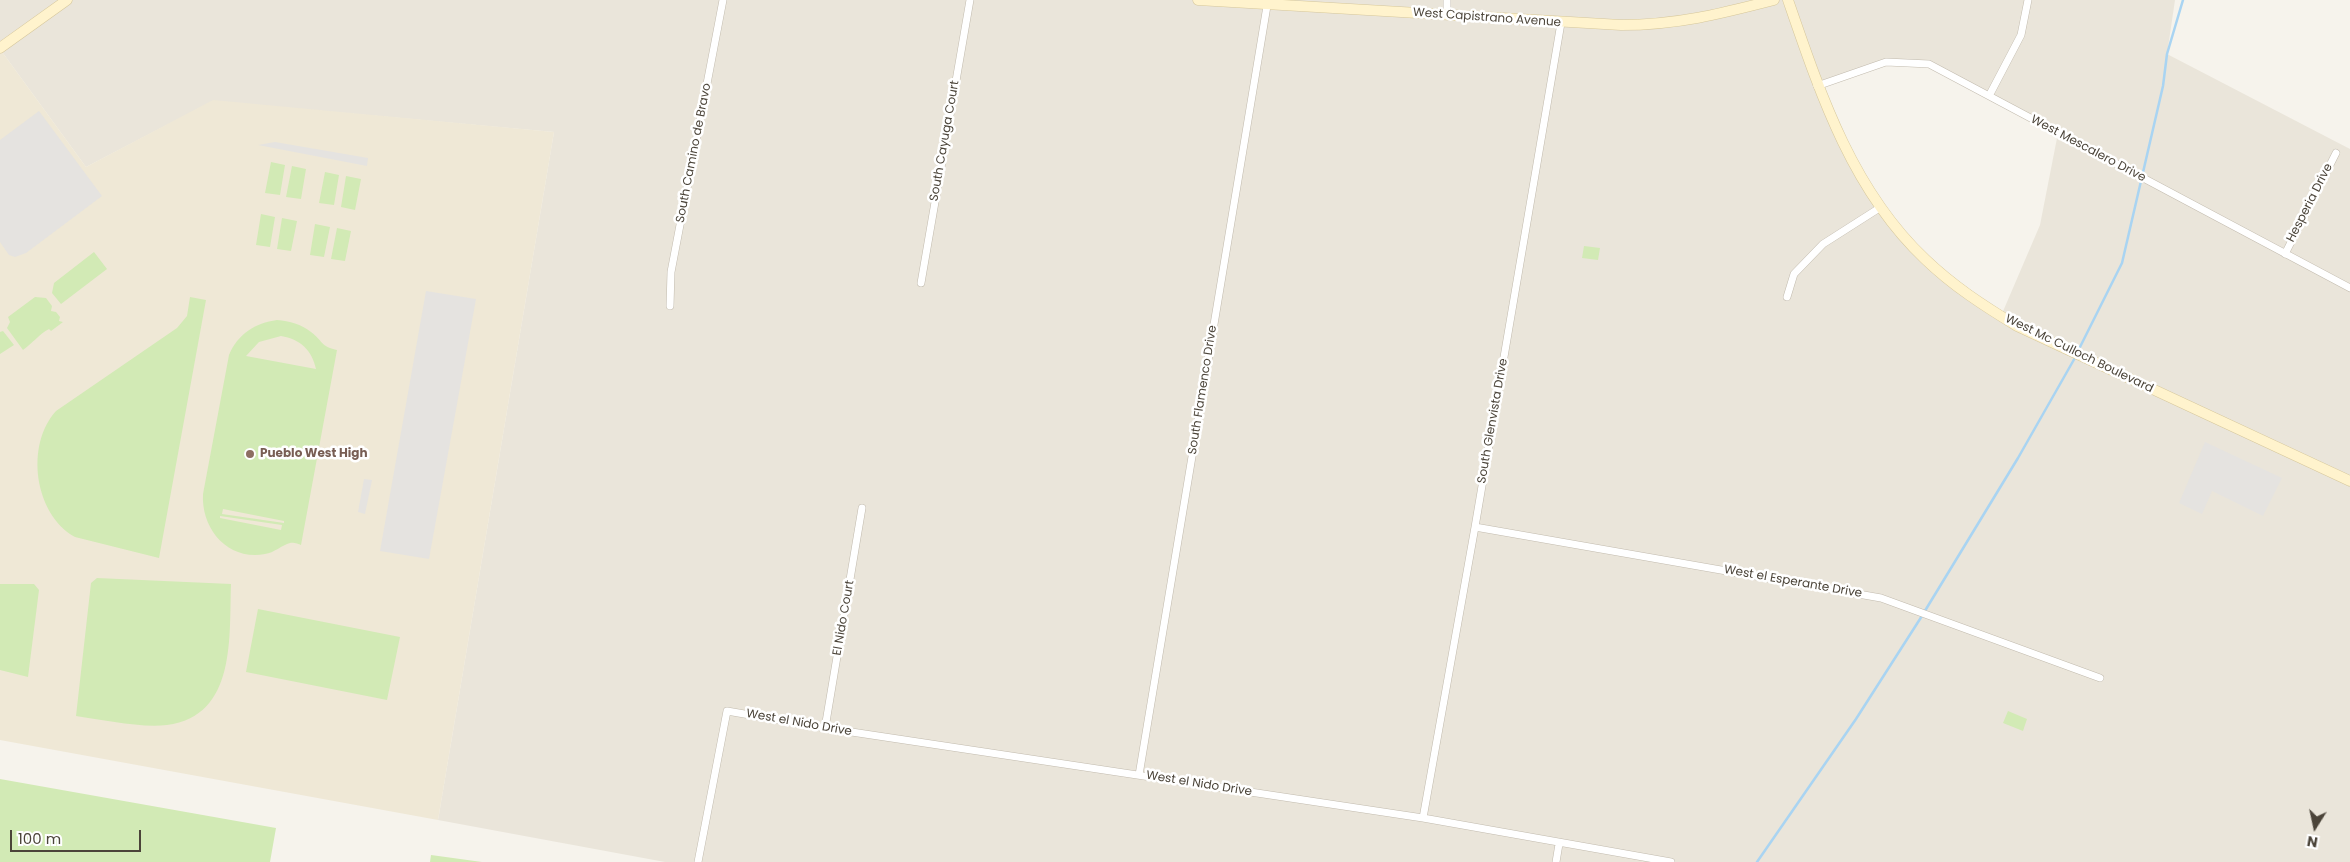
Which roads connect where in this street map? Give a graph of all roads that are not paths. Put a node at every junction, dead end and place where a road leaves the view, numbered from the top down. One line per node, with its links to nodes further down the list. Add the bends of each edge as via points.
1 (67, 0): 12 (main road)
2 (722, 0): 21 (street, South Camino de Bravo, via 671,272)
3 (970, 0): 18 (street, South Cayuga Court)
4 (1198, 0): 9 (main road, West Capistrano Avenue)
5 (1447, 0): 10 (street)
6 (1774, 0): 11 (main road, West Capistrano Avenue, via 1676,23)
7 (1788, 0): 13 (main road, West Mc Culloch Boulevard)
8 (2028, 0): 14 (street, via 2021,35)
9 (1267, 6): 10 (main road, West Capistrano Avenue); 27 (street, South Flamenco Drive)
10 (1447, 14): 11 (main road, West Capistrano Avenue)
11 (1561, 23): 24 (street, South Glenvista Drive)
12 (0, 48)
13 (1817, 86): 14 (street, West Mescalero Drive, via 1886,62 1928,64); 16 (main road, West Mc Culloch Boulevard, via 1850,160)
14 (1989, 96): 17 (street, West Mescalero Drive)
15 (2336, 153): 17 (street, Hesperia Drive)
16 (1881, 207): 20 (street, via 1823,244 1794,274); 22 (main road, West Mc Culloch Boulevard, via 1924,259 1976,302 2017,326)
17 (2285, 254): 19 (street, West Mescalero Drive)
18 (921, 283)
19 (2350, 288)
20 (1787, 297)
21 (670, 306)
22 (2350, 481)
23 (862, 508): 26 (street, El Nido Court)
24 (1475, 526): 25 (street, West el Esperante Drive, via 1881,598); 28 (street, South Glenvista Drive)
25 (2100, 678)
26 (825, 728): 27 (street, West el Nido Drive); 30 (street, West el Nido Drive, via 727,711)
27 (1139, 775): 28 (street, West el Nido Drive)
28 (1422, 818): 29 (street, West el Nido Drive)
29 (1559, 844): 31 (street); 32 (street, West el Nido Drive)
30 (698, 862)
31 (1556, 862)
32 (1670, 862)

